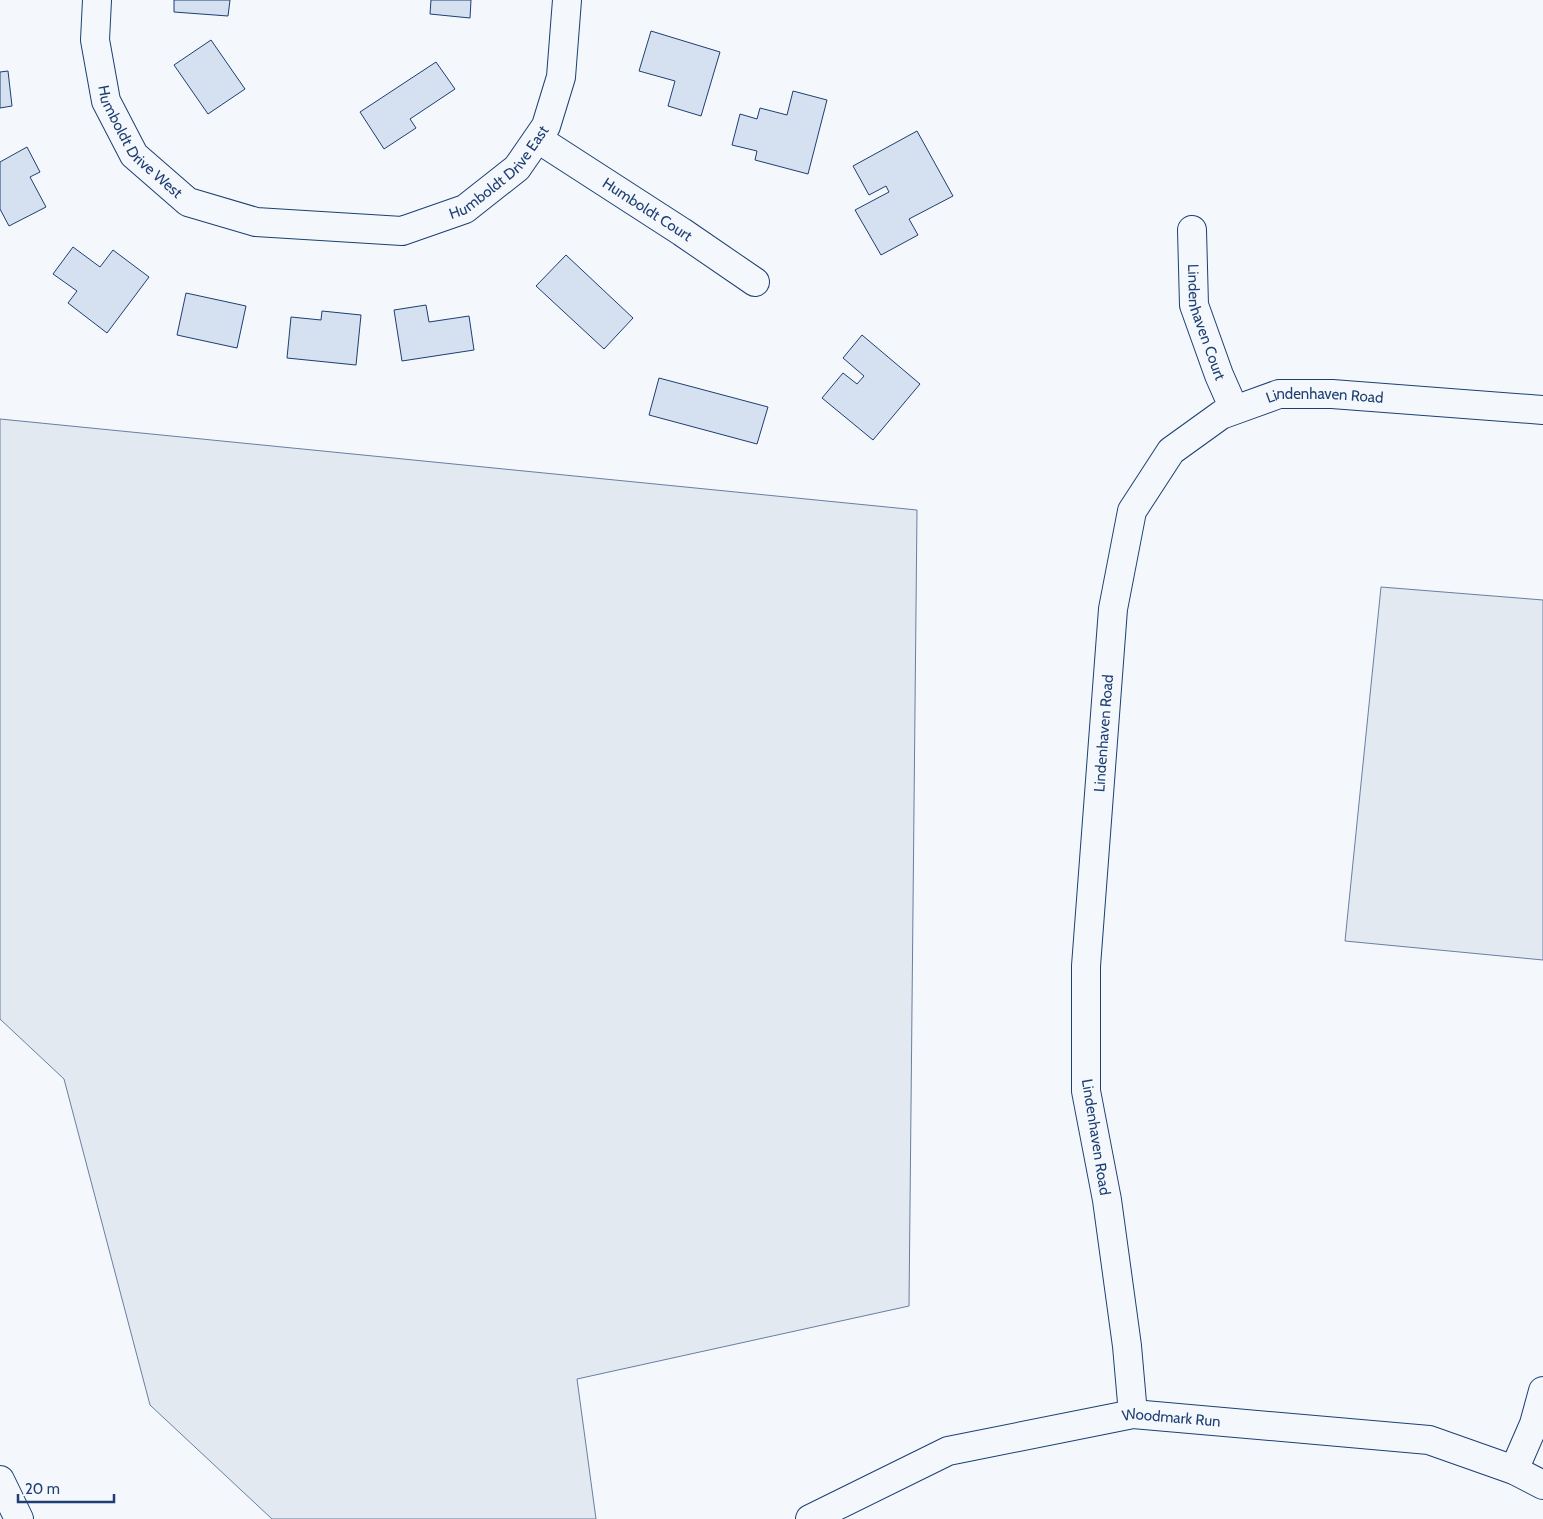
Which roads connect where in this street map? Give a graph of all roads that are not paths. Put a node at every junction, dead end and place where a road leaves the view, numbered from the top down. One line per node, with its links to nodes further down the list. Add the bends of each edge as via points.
1 (98, 0): 4 (street, Humboldt Drive West, via 95,40 106,101 134,155 188,202 256,222)
2 (567, 0): 3 (street, Humboldt Drive East, via 561,77 546,126)
3 (538, 139): 4 (street, Humboldt Drive East, via 517,168 464,209 402,231); 6 (street, Humboldt Court)
4 (321, 227)
5 (1192, 230): 7 (street, Lindenhaven Court, via 1194,305)
6 (755, 282)
7 (1234, 409): 8 (street, Lindenhaven Road, via 1279,394 1332,394); 10 (street, Lindenhaven Road, via 1171,451 1132,511 1113,609 1086,966 1086,1091 1107,1200)
8 (1543, 410)
9 (1543, 1391): 11 (street, via 1534,1424)
10 (1133, 1414): 11 (street, Woodmark Run, via 1429,1440); 15 (street, Woodmark Run, via 948,1451)
11 (1514, 1470): 13 (street, Woodmark Run)
12 (0, 1480): 14 (street)
13 (1543, 1485)
14 (19, 1519)
15 (810, 1519)

